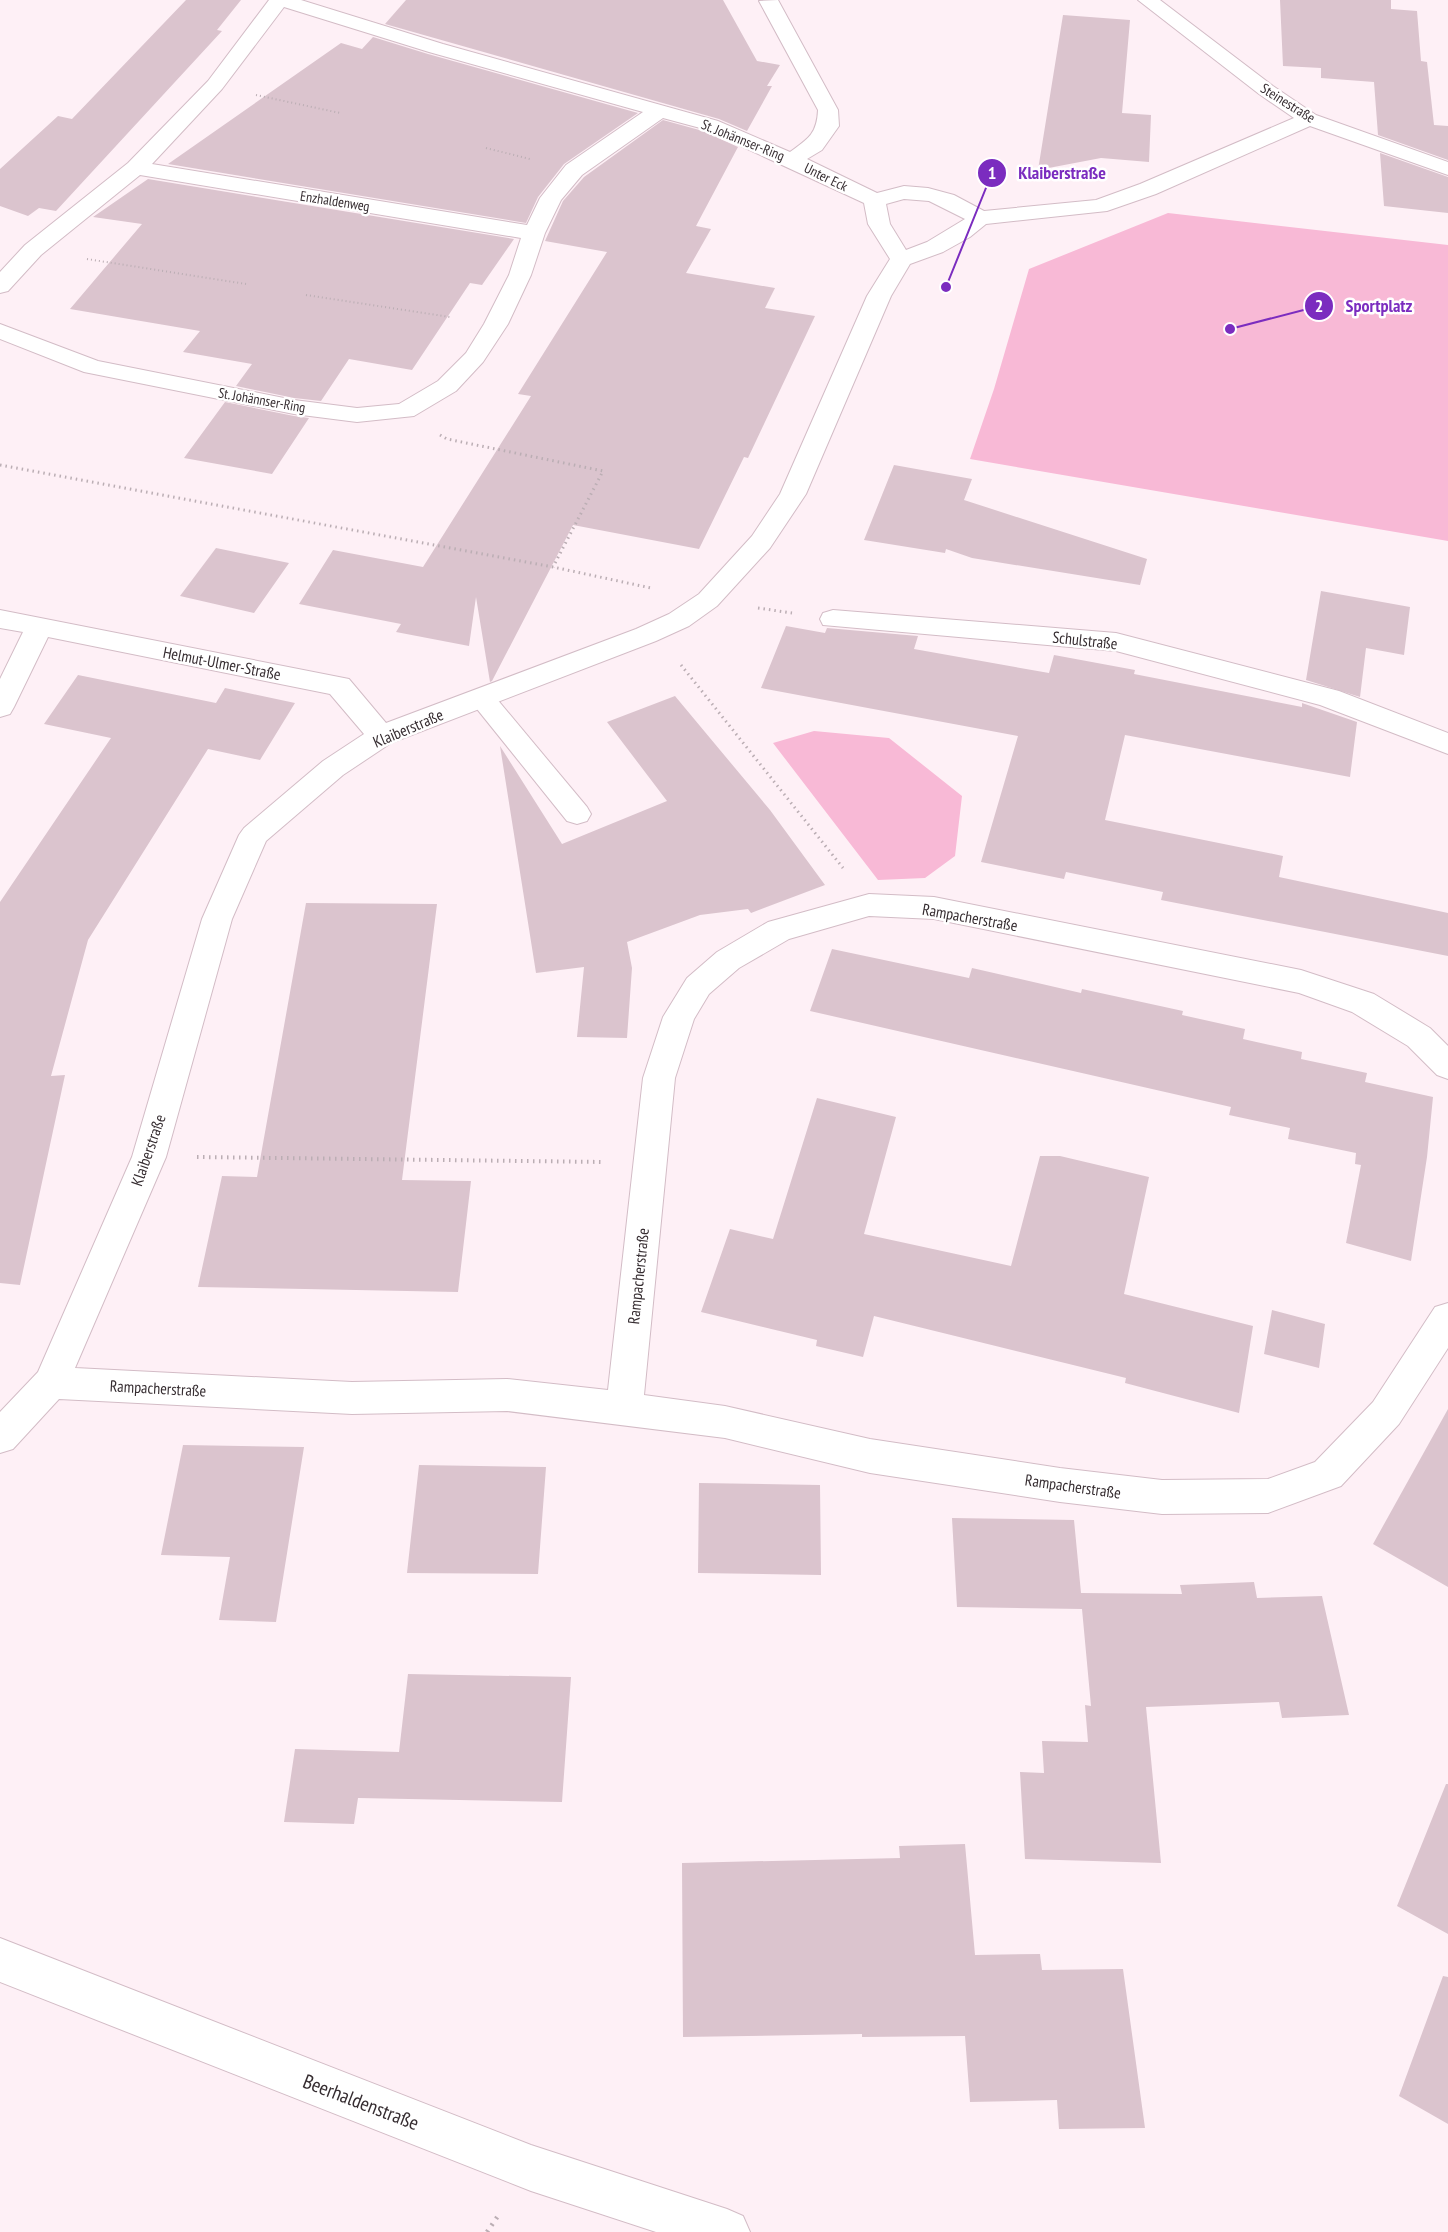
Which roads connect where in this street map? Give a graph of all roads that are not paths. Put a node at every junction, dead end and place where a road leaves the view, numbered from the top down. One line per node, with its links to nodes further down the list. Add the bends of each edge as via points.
1 (280, 0): 4 (street, St. Johännser-Ring); 7 (street, St. Johännser-Ring, via 215,85)
2 (1148, 0): 5 (street, Steinestraße)
3 (769, 1): 6 (street, Unter Eck, via 828,110 828,126 814,145)
4 (659, 111): 6 (street, St. Johännser-Ring, via 711,126); 11 (street, St. Johännser-Ring, via 574,170 551,198)
5 (1309, 118): 8 (street, Steinestraße); 10 (street, via 1148,189 1099,206)
6 (791, 160): 9 (street, Unter Eck)
7 (136, 168): 11 (street, Enzhaldenweg); 13 (street, St. Johännser-Ring, via 33,250)
8 (1448, 170)
9 (875, 200): 10 (street, via 907,192 934,196); 12 (street, via 875,215 885,238)
10 (980, 218): 12 (street, via 935,247)
11 (534, 233): 14 (street, St. Johännser-Ring, via 520,275 475,357 447,386 405,411 357,415 294,407 103,370)
12 (901, 259): 18 (street, Klaiberstraße, via 879,296 793,494 761,542 708,600 679,620 646,635)
13 (0, 286)
14 (0, 331)
15 (0, 619): 17 (street, Helmut-Ulmer-Straße)
16 (833, 619): 21 (street, Schulstraße, via 1116,642 1329,698)
17 (40, 626): 19 (street); 20 (street, Helmut-Ulmer-Straße, via 339,686)
18 (482, 698): 20 (street, Klaiberstraße); 22 (lane)
19 (0, 706)
20 (381, 736): 25 (street, Klaiberstraße, via 333,768 254,835 217,919 149,1156)
21 (1448, 744)
22 (577, 813)
23 (1448, 1066): 26 (street, Rampacherstraße, via 1419,1037 1363,1003 1301,982 934,908 869,905 779,930 728,960 698,986 679,1017 659,1078)
24 (1448, 1318): 26 (street, Rampacherstraße, via 1386,1413 1328,1474 1268,1496 1162,1497 1060,1485 870,1456 724,1422)
25 (51, 1383): 26 (street, Rampacherstraße, via 351,1398 507,1395); 27 (street, Klaiberstraße)
26 (624, 1408)
27 (0, 1437)
28 (0, 1960): 29 (street, Beerhaldenstraße, via 531,2168)
29 (727, 2232)

